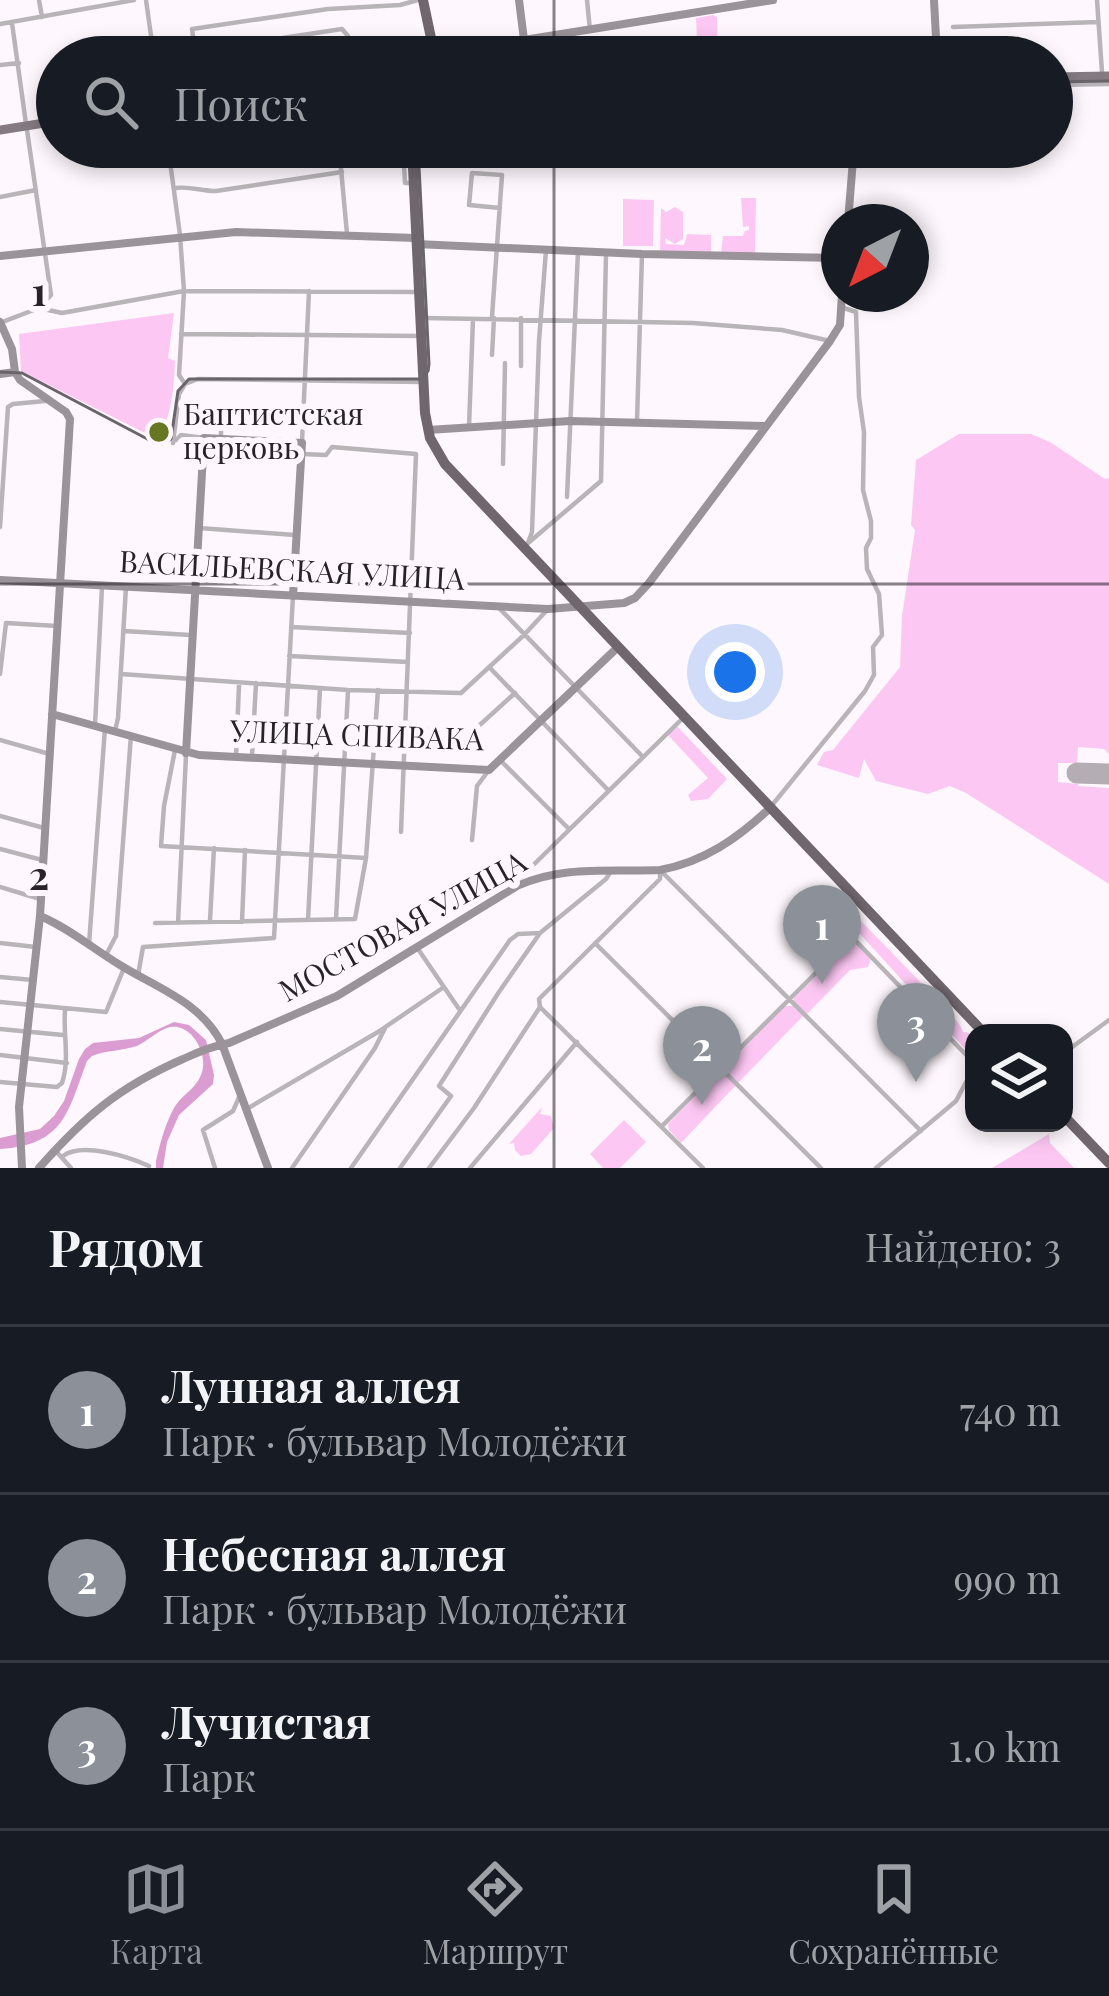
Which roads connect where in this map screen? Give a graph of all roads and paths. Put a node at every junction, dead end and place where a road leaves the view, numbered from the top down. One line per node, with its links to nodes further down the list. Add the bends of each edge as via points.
1 (39, 0): 12 (street)
2 (134, 0): 12 (street)
3 (146, 0): 19 (street)
4 (333, 0): 11 (street)
5 (423, 0): 11 (street); 23 (highway)
6 (519, 0): 24 (street)
7 (586, 0): 18 (street)
8 (773, 0): 18 (street)
9 (934, 0): 26 (street)
10 (1097, 0): 14 (street)
11 (331, 9): 17 (street); 20 (street, via 192,28)
12 (42, 17): 13 (street)
13 (12, 22): 15 (street); 27 (street)
14 (1098, 22): 16 (street); 29 (street)
15 (0, 25)
16 (953, 27)
17 (330, 30): 21 (street); 22 (street)
18 (590, 30): 25 (street)
19 (151, 36)
20 (193, 36)
21 (293, 36)
22 (348, 36)
23 (433, 36)
24 (524, 36)
25 (550, 36)
26 (936, 36)
27 (19, 63): 28 (street); 32 (street)
28 (0, 65)
29 (1107, 76): 30 (main road)
30 (1073, 77)
31 (36, 126): 32 (main road)
32 (27, 128): 33 (main road); 40 (street)
33 (0, 132)
34 (171, 168): 39 (street)
35 (342, 168): 38 (street)
36 (411, 168): 46 (highway)
37 (852, 168): 42 (street)
38 (342, 172): 39 (street); 44 (street)
39 (174, 189): 45 (street)
40 (36, 190): 41 (street); 50 (street)
41 (0, 197)
42 (849, 204)
43 (500, 208): 43 (street, via 502,175 472,172 469,206); 47 (street)
44 (347, 234): 45 (street); 46 (street)
45 (180, 235): 50 (street); 55 (street)
46 (416, 241): 47 (street); 57 (highway)
47 (496, 248): 48 (street); 63 (street)
48 (546, 250): 49 (street); 65 (street)
49 (578, 250): 51 (street); 66 (street)
50 (46, 251): 53 (street); 58 (street, via 51,295)
51 (606, 252): 52 (street); 68 (street)
52 (642, 254): 54 (street); 69 (street)
53 (0, 256)
54 (821, 258)
55 (184, 291): 56 (street); 58 (street, via 62,313); 70 (street)
56 (309, 291): 57 (street); 71 (street)
57 (419, 292): 61 (highway)
58 (39, 308): 67 (street)
59 (842, 312): 73 (street)
60 (856, 312): 158 (street, via 871,521 867,569 883,635 865,691)
61 (420, 318): 62 (street); 72 (highway)
62 (473, 318): 63 (street); 92 (street)
63 (493, 318): 64 (street); 74 (street)
64 (521, 318): 65 (street); 76 (street)
65 (542, 319): 66 (street); 89 (street)
66 (575, 320): 68 (street); 86 (street)
67 (0, 322): 77 (street)
68 (604, 322): 69 (street); 87 (street)
69 (639, 322): 73 (street, via 780,329); 88 (street)
70 (181, 334): 71 (street); 81 (street, via 178,375)
71 (308, 335): 72 (street); 79 (street)
72 (421, 336): 80 (highway)
73 (830, 341): 91 (street)
74 (492, 355)
75 (506, 363): 90 (street)
76 (521, 366)
77 (15, 372): 78 (street); 82 (street)
78 (0, 374)
79 (306, 380): 80 (street); 81 (street); 96 (street)
80 (423, 382): 93 (highway)
81 (185, 384): 94 (street, via 173,443 181,435)
82 (50, 400): 99 (street, via 8,407); 104 (street, via 70,419)
83 (272, 416): 85 (street)
84 (194, 418): 85 (street)
85 (221, 419): 95 (street)
86 (570, 421): 87 (street); 89 (street); 98 (street)
87 (602, 421): 88 (street); 102 (street, via 602,481)
88 (637, 422): 91 (street)
89 (537, 423): 90 (street); 102 (street)
90 (502, 425): 92 (street); 97 (street)
91 (766, 426): 112 (street, via 639,595)
92 (469, 427): 93 (street)
93 (428, 430): 102 (highway, via 454,476)
94 (204, 438): 95 (street); 100 (street)
95 (221, 439): 96 (street)
96 (302, 448): 101 (street); 110 (street, via 416,454)
97 (502, 464)
98 (567, 496)
99 (0, 527)
100 (199, 528): 101 (street); 108 (street)
101 (296, 535): 109 (street)
102 (525, 546): 105 (highway)
103 (0, 580): 104 (street, ВАСИЛЬЕВСКАЯ УЛИЦА)
104 (58, 584): 106 (street, ВАСИЛЬЕВСКАЯ УЛИЦА); 115 (street)
105 (557, 584): 112 (highway); 113 (street, via 559,597)
106 (102, 586): 107 (street, ВАСИЛЬЕВСКАЯ УЛИЦА); 140 (street)
107 (126, 587): 108 (street, ВАСИЛЬЕВСКАЯ УЛИЦА); 117 (street)
108 (195, 591): 109 (street, ВАСИЛЬЕВСКАЯ УЛИЦА); 119 (street)
109 (293, 596): 110 (street, ВАСИЛЬЕВСКАЯ УЛИЦА); 116 (street)
110 (412, 601): 111 (street, ВАСИЛЬЕВСКАЯ УЛИЦА); 118 (street)
111 (496, 606): 113 (street, ВАСИЛЬЕВСКАЯ УЛИЦА); 120 (street)
112 (581, 608): 113 (street, ВАСИЛЬЕВСКАЯ УЛИЦА); 121 (highway)
113 (545, 613): 120 (street)
114 (3, 624): 115 (street); 125 (street)
115 (57, 626): 137 (street)
116 (291, 627): 118 (street); 122 (street)
117 (124, 631): 119 (street); 126 (street)
118 (410, 633): 123 (street)
119 (193, 635): 127 (street)
120 (524, 635): 124 (street); 131 (street)
121 (618, 647): 131 (street, УЛИЦА СПИВАКА); 138 (highway)
122 (290, 656): 123 (street); 130 (street)
123 (408, 662): 135 (street)
124 (489, 668): 135 (street, via 461,693); 136 (street)
125 (0, 674)
126 (121, 674): 127 (street); 140 (street)
127 (191, 679): 128 (street); 145 (street)
128 (239, 682): 129 (street); 148 (street)
129 (256, 683): 130 (street); 149 (street)
130 (287, 686): 132 (street); 150 (street)
131 (575, 687): 139 (street, УЛИЦА СПИВАКА); 147 (street)
132 (320, 688): 133 (street); 151 (street)
133 (349, 690): 134 (street); 153 (street)
134 (378, 690): 135 (street); 154 (street)
135 (407, 691): 141 (street)
136 (515, 693): 139 (street); 141 (street, via 471,733)
137 (52, 714): 140 (street, УЛИЦА СПИВАКА); 146 (street)
138 (684, 717): 147 (street); 158 (highway)
139 (542, 721): 152 (street, УЛИЦА СПИВАКА); 157 (street)
140 (105, 728): 142 (street, УЛИЦА СПИВАКА); 189 (street)
141 (406, 728): 155 (street)
142 (131, 735): 144 (street, УЛИЦА СПИВАКА); 192 (street, via 116,936)
143 (0, 740): 146 (street)
144 (175, 750): 145 (street, УЛИЦА СПИВАКА); 164 (street, via 161,846)
145 (186, 753): 148 (street, УЛИЦА СПИВАКА); 164 (street)
146 (49, 754): 160 (street)
147 (642, 756): 157 (street)
148 (236, 757): 149 (street, УЛИЦА СПИВАКА)
149 (252, 758): 150 (street, УЛИЦА СПИВАКА)
150 (283, 759): 151 (street, УЛИЦА СПИВАКА); 168 (street)
151 (316, 761): 153 (street, УЛИЦА СПИВАКА); 169 (street)
152 (501, 761): 156 (street, УЛИЦА СПИВАКА); 161 (street)
153 (344, 762): 154 (street, УЛИЦА СПИВАКА); 170 (street)
154 (373, 763): 155 (street, УЛИЦА СПИВАКА); 171 (street)
155 (404, 765): 156 (street, УЛИЦА СПИВАКА); 162 (street)
156 (489, 770): 163 (street, via 477,786)
157 (608, 790): 161 (street)
158 (768, 806): 173 (street, МОСТОВАЯ УЛИЦА, via 711,854); 206 (highway)
159 (0, 816): 160 (street)
160 (44, 827): 172 (street)
161 (569, 829): 174 (street)
162 (401, 832)
163 (472, 840)
164 (183, 846): 165 (street); 185 (street)
165 (214, 848): 167 (street); 182 (street)
166 (0, 849): 172 (street)
167 (245, 850): 168 (street); 183 (street)
168 (278, 852): 169 (street); 180 (street)
169 (310, 854): 170 (street); 181 (street)
170 (340, 856): 171 (street); 179 (street)
171 (366, 858): 179 (street, via 355,919)
172 (42, 860): 177 (street)
173 (659, 868): 174 (street, МОСТОВАЯ УЛИЦА); 175 (street, МОСТОВАЯ УЛИЦА); 188 (street, via 660,879); 198 (street)
174 (535, 869): 191 (street, МОСТОВАЯ УЛИЦА)
175 (611, 871): 186 (street); 191 (street, МОСТОВАЯ УЛИЦА, via 529,880)
176 (0, 887): 177 (street)
177 (40, 898): 178 (street)
178 (40, 916): 189 (street); 190 (street)
179 (335, 919): 181 (street)
180 (274, 920): 181 (street); 183 (street); 194 (street, via 274,938 143,947)
181 (308, 920)
182 (210, 922): 183 (street); 185 (street)
183 (242, 922)
184 (155, 923): 185 (street)
185 (178, 923)
186 (540, 934): 202 (street, via 510,940); 237 (street, via 439,1086 451,1096)
187 (0, 943): 190 (street)
188 (596, 943): 200 (street); 217 (street)
189 (89, 945): 192 (street)
190 (36, 946): 196 (street)
191 (417, 946): 197 (street); 211 (street, МОСТОВАЯ УЛИЦА)
192 (105, 956): 193 (street)
193 (124, 968): 194 (street); 203 (street, via 106,1012)
194 (138, 975): 211 (street, via 206,1021)
195 (0, 976): 196 (street)
196 (33, 980): 201 (street)
197 (444, 987): 202 (street); 205 (street)
198 (789, 1000): 214 (street, via 852,937); 217 (street); 225 (street)
199 (0, 1003): 201 (street)
200 (539, 1003): 210 (street); 238 (street)
201 (30, 1006): 203 (street); 208 (street)
202 (460, 1009): 236 (street)
203 (65, 1010): 209 (street)
204 (1109, 1020): 212 (street)
205 (388, 1023): 222 (street); 235 (street)
206 (975, 1024)
207 (0, 1029): 208 (street)
208 (27, 1032): 209 (street); 215 (street)
209 (63, 1035): 216 (street)
210 (577, 1042): 224 (street); 239 (street)
211 (218, 1045): 221 (street); 226 (street, МОСТОВАЯ УЛИЦА, via 114,1095)
212 (1073, 1046)
213 (0, 1055): 215 (street)
214 (965, 1056)
215 (25, 1058): 216 (street); 219 (street)
216 (67, 1063): 219 (street, via 57,1087)
217 (720, 1067): 224 (street); 240 (street)
218 (0, 1082): 219 (street)
219 (21, 1084): 227 (street)
220 (965, 1084): 225 (street)
221 (240, 1095): 222 (street); 233 (street, via 233,1111 203,1130)
222 (245, 1109): 234 (street)
223 (1073, 1125): 228 (highway)
224 (662, 1126): 231 (street)
225 (921, 1131): 241 (street)
226 (59, 1153): 229 (street, МОСТОВАЯ УЛИЦА); 230 (street, via 80,1150); 232 (street)
227 (22, 1161): 229 (street)
228 (1109, 1163)
229 (40, 1166)
230 (148, 1166)
231 (698, 1166)
232 (71, 1168)
233 (214, 1168)
234 (268, 1168)
235 (292, 1168)
236 (351, 1168)
237 (400, 1168)
238 (429, 1168)
239 (470, 1168)
240 (821, 1168)
241 (876, 1168)

